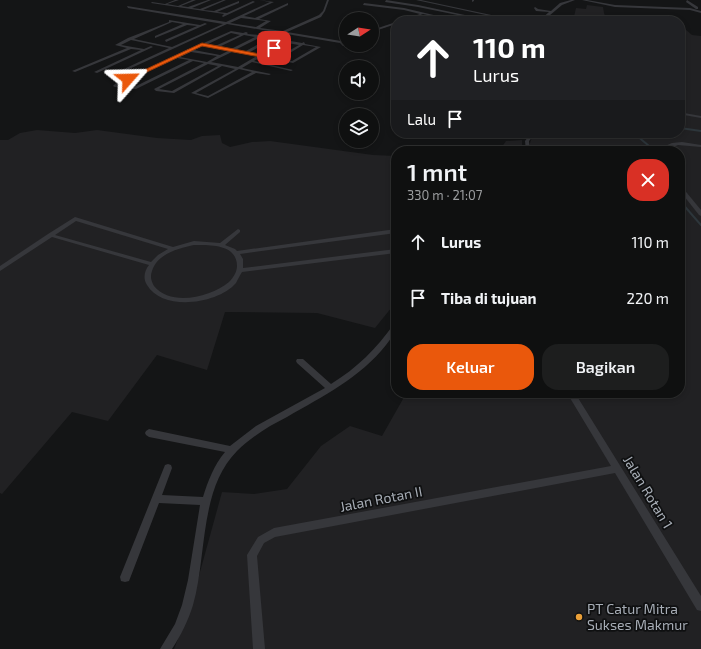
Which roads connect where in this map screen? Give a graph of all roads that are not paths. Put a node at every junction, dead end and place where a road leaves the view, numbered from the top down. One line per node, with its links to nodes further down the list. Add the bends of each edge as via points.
1 (161, 0): 16 (street)
2 (178, 0): 20 (street)
3 (195, 0): 25 (street)
4 (210, 0): 30 (street)
5 (225, 0): 13 (street); 33 (street)
6 (260, 0): 14 (street)
7 (328, 0): 58 (street, via 323,14)
8 (417, 0): 15 (street)
9 (574, 0): 36 (street)
10 (583, 0): 32 (street, via 615,6)
11 (387, 1): 22 (street); 23 (street)
12 (687, 1): 28 (street)
13 (238, 2): 34 (street); 40 (street, via 253,3)
14 (273, 2): 17 (street); 47 (street)
15 (429, 2): 23 (street); 26 (street)
16 (152, 3): 19 (street); 20 (street)
17 (287, 4): 21 (street); 48 (street)
18 (364, 4): 22 (street)
19 (147, 5)
20 (164, 5): 25 (street)
21 (293, 5)
22 (378, 6): 38 (street)
23 (418, 6): 31 (street)
24 (128, 7): 39 (street)
25 (177, 7): 30 (street)
26 (460, 8): 35 (street); 45 (street)
27 (535, 8): 36 (street)
28 (697, 8): 29 (street); 32 (street)
29 (701, 8)
30 (188, 9): 33 (street); 39 (street)
31 (434, 9): 35 (street); 38 (street)
32 (690, 9): 37 (street)
33 (199, 10): 34 (street)
34 (214, 12): 40 (street)
35 (450, 12): 44 (street)
36 (552, 12): 46 (street)
37 (701, 12)
38 (423, 13): 42 (street); 43 (street)
39 (174, 14): 51 (street)
40 (227, 14): 41 (street)
41 (223, 16)
42 (415, 16)
43 (436, 16)
44 (468, 16)
45 (496, 16)
46 (547, 16)
47 (241, 17): 48 (street); 51 (street)
48 (256, 19): 56 (street, via 269,21)
49 (166, 20): 50 (street)
50 (173, 21): 52 (street); 60 (street)
51 (228, 23): 56 (street); 74 (street)
52 (186, 24): 55 (street); 61 (street)
53 (205, 24): 55 (street)
54 (391, 25): 57 (street)
55 (200, 26): 65 (street)
56 (257, 28): 58 (street)
57 (379, 29)
58 (284, 32): 63 (street); 68 (street)
59 (246, 33): 62 (street); 70 (street, via 231,32); 72 (street)
60 (142, 34): 61 (street); 64 (street)
61 (156, 36): 65 (street)
62 (260, 36): 63 (street); 76 (street)
63 (273, 38): 67 (street); 78 (street)
64 (129, 39): 71 (street, via 117,45); 74 (street)
65 (171, 39): 66 (street)
66 (166, 41)
67 (288, 41): 69 (street); 80 (street)
68 (339, 41)
69 (304, 44): 82 (street); 82 (street, via 319,47 295,62)
70 (202, 45): 72 (street); 77 (street)
71 (130, 47): 75 (street); 89 (street)
72 (216, 47): 76 (street)
73 (151, 48): 75 (street)
74 (173, 48): 77 (street); 93 (street)
75 (144, 50): 90 (street)
76 (232, 50): 78 (street); 79 (street)
77 (189, 51): 79 (street); 81 (street)
78 (246, 53): 80 (street)
79 (220, 56): 85 (street)
80 (260, 56): 82 (street); 84 (street)
81 (177, 57): 83 (street); 83 (street, via 115,86 135,88)
82 (277, 59)
83 (192, 60): 85 (street)
84 (250, 62): 87 (street); 88 (street)
85 (208, 63): 86 (street); 86 (street, via 156,90 173,92)
86 (222, 65): 87 (street)
87 (237, 68): 91 (street); 91 (street, via 193,93 208,97)
88 (291, 70)
89 (74, 71)
90 (96, 72)
91 (255, 72): 92 (street)
92 (269, 74)
93 (113, 75)
94 (685, 114): 95 (street)
95 (701, 117)
96 (668, 146): 97 (street, via 684,143)
97 (701, 146)
98 (685, 194): 99 (street)
99 (701, 214)
100 (238, 231): 103 (street)
101 (391, 233): 106 (street)
102 (50, 235): 104 (street, via 78,219); 107 (street); 108 (street)
103 (221, 245): 104 (street, via 187,244); 106 (street)
104 (173, 249): 107 (street)
105 (391, 252): 109 (street)
106 (236, 253): 109 (street, via 241,261)
107 (152, 264): 109 (street, via 148,278 151,288 166,297 180,300 196,300 219,292 231,284)
108 (0, 269)
109 (241, 270)
110 (391, 333): 112 (street, via 376,353)
111 (300, 362): 112 (street)
112 (331, 388): 115 (street, via 274,420)
113 (574, 398): 117 (street, Jalan Rotan 1)
114 (149, 433): 115 (street)
115 (231, 450): 119 (street, via 217,472)
116 (168, 468): 118 (street)
117 (617, 469): 121 (street, Jalan Rotan 1); 123 (street, Jalan Rotan II, via 274,533 261,540 252,555)
118 (156, 499): 119 (street); 120 (street)
119 (207, 501): 122 (street, via 188,606 181,625)
120 (125, 577)
121 (701, 606)
122 (166, 649)
123 (259, 649)

